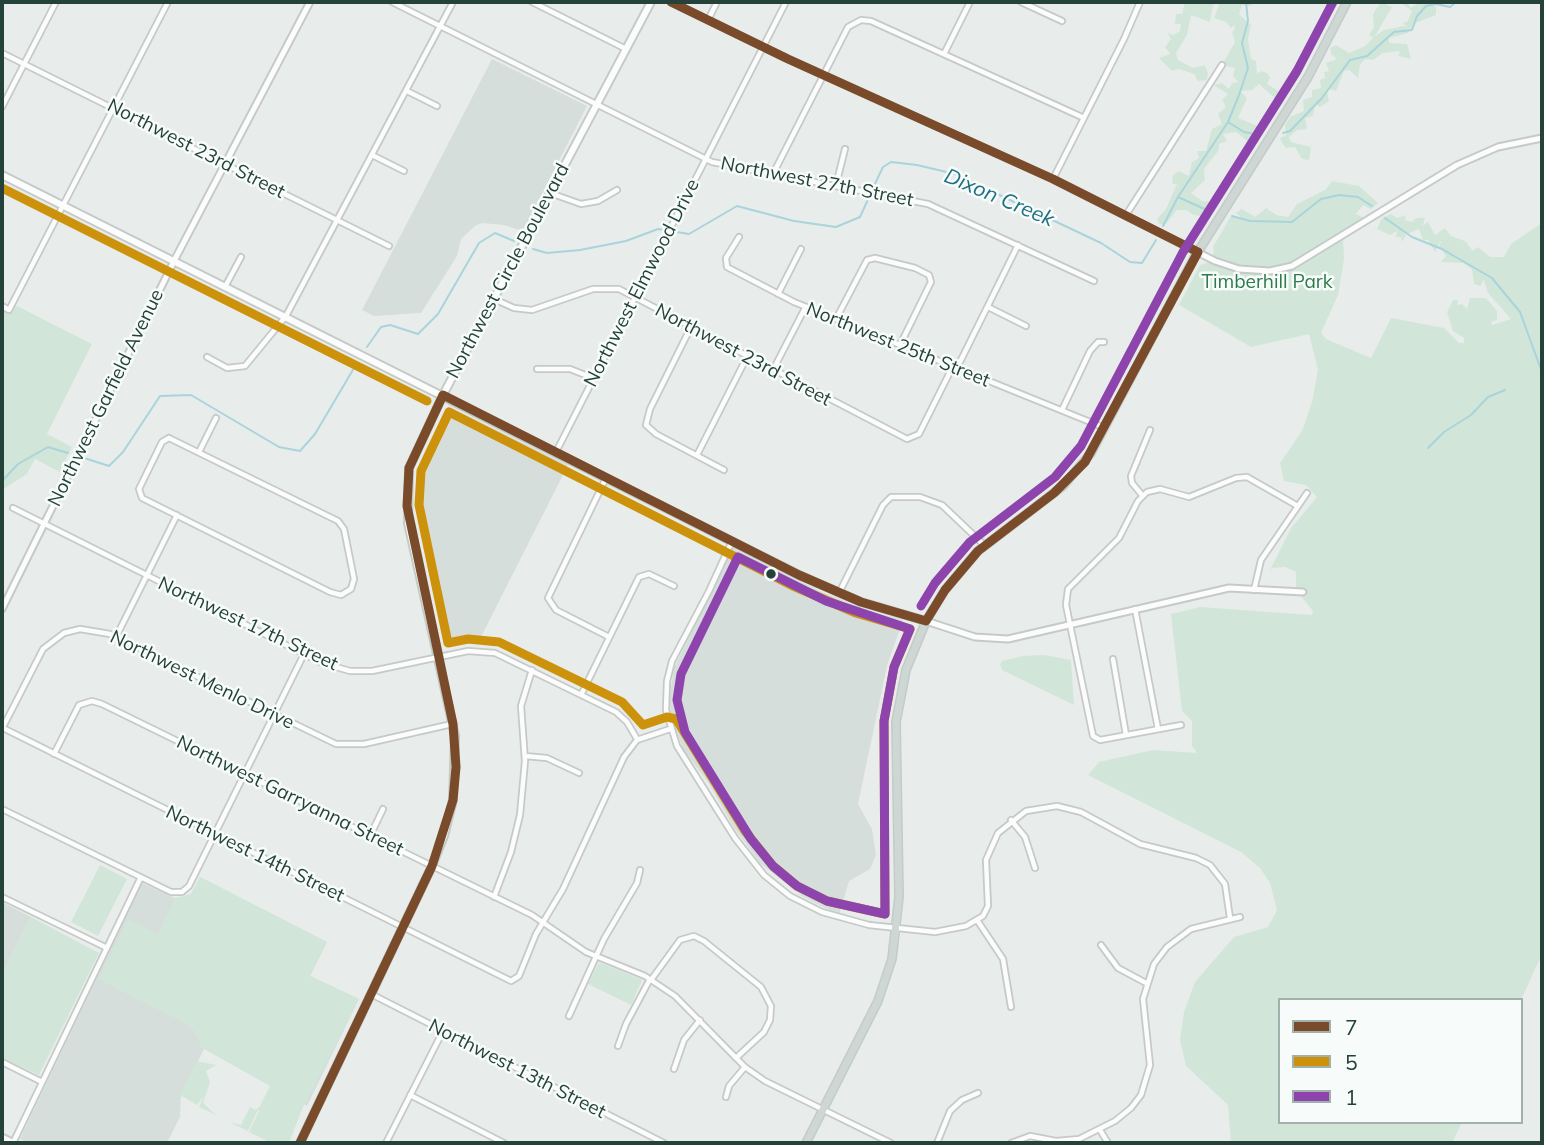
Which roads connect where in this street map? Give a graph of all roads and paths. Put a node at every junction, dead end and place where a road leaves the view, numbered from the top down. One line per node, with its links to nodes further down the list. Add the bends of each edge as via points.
1 (56, 2): 24 (street)
2 (168, 2): 31 (street)
3 (310, 2): 37 (street, Northwest Garfield Avenue)
4 (392, 2): 19 (street, Northwest 27th Street)
5 (453, 2): 19 (street)
6 (531, 2): 21 (street)
7 (651, 2): 21 (main road, Northwest Circle Boulevard)
8 (671, 2): 17 (street)
9 (718, 2): 17 (street)
10 (786, 2): 20 (street, Northwest Elmwood Drive)
11 (970, 2): 23 (street)
12 (1021, 2): 16 (street)
13 (1038, 2): 16 (street)
14 (1140, 2): 32 (street)
15 (1347, 2): 52 (main road, via 1308,77)
16 (1031, 7): 18 (street)
17 (708, 20): 20 (street)
18 (1062, 21)
19 (439, 26): 27 (street); 28 (street, Northwest 27th Street)
20 (763, 47): 26 (street); 36 (street, Northwest Elmwood Drive)
21 (626, 49): 28 (main road, Northwest Circle Boulevard)
22 (2, 53): 24 (street, Northwest 23rd Street)
23 (944, 54): 26 (street, via 861,20 848,27); 32 (street)
24 (25, 64): 30 (street); 31 (street, Northwest 23rd Street)
25 (1222, 65): 46 (street)
26 (823, 75): 39 (street); 41 (street)
27 (406, 91): 29 (street); 35 (street)
28 (596, 104): 36 (street, Northwest 27th Street); 44 (main road, Northwest Circle Boulevard)
29 (437, 106)
30 (2, 107)
31 (112, 107): 37 (street, Northwest 23rd Street); 45 (street)
32 (1084, 118): 41 (street)
33 (1542, 138): 52 (street, via 1498,147 1457,165 1292,266 1270,271 1239,269)
34 (845, 149): 42 (street)
35 (372, 155): 38 (street); 47 (street)
36 (705, 159): 39 (street, Northwest 27th Street); 58 (street, Northwest Elmwood Drive)
37 (225, 164): 47 (street, Northwest 23rd Street); 54 (street, Northwest Garfield Avenue)
38 (404, 171)
39 (773, 174): 42 (street, Northwest 27th Street)
40 (2, 175): 45 (main road)
41 (1053, 179): 46 (street)
42 (836, 185): 49 (street, Northwest 27th Street, via 928,204)
43 (617, 191): 44 (street, via 581,204)
44 (550, 193): 59 (main road, Northwest Circle Boulevard)
45 (61, 205): 54 (main road); 60 (street, via 9,310)
46 (1126, 215): 52 (street)
47 (338, 220): 50 (street, Northwest 23rd Street); 63 (street)
48 (739, 237): 57 (street, Northwest 25th Street, via 726,258 727,267)
49 (1018, 245): 55 (street, Northwest 27th Street); 61 (street)
50 (389, 246)
51 (801, 249): 57 (street)
52 (1198, 252): 78 (main road)
53 (241, 257): 56 (street)
54 (175, 259): 56 (main road); 90 (street, Northwest Garfield Avenue)
55 (1094, 281)
56 (226, 285): 63 (main road)
57 (778, 294): 62 (street, Northwest 25th Street)
58 (634, 297): 59 (street, Northwest 23rd Street, via 619,289 599,288 532,310); 66 (street, Northwest 23rd Street); 74 (street, Northwest Elmwood Drive)
59 (494, 299): 75 (main road, Northwest Circle Boulevard)
60 (2, 306)
61 (988, 307): 65 (street); 71 (street)
62 (806, 308): 64 (street, Northwest 25th Street); 73 (street)
63 (286, 316): 69 (street, via 245,366 227,368); 75 (main road)
64 (836, 319): 68 (street, Northwest 25th Street); 68 (street, via 867,260 915,268 929,275 931,282)
65 (1026, 326)
66 (691, 327): 70 (street, Northwest 23rd Street); 82 (street, via 645,420 650,431)
67 (1104, 342): 76 (street, via 1090,351)
68 (900, 345): 71 (street, Northwest 25th Street)
69 (207, 356)
70 (747, 357): 73 (street, Northwest 23rd Street); 82 (street)
71 (955, 367): 73 (street, Northwest 23rd Street, via 919,434 910,439); 76 (street, Northwest 25th Street)
72 (537, 369): 74 (street, via 570,369)
73 (773, 370)
74 (593, 378): 81 (street, Northwest Elmwood Drive)
75 (443, 395): 81 (main road); 105 (main road, Northwest Circle Boulevard, via 409,468 407,506)
76 (1062, 410): 78 (street, Northwest 25th Street)
77 (216, 418): 80 (street)
78 (1105, 428): 92 (main road, via 1085,462 1063,486)
79 (1150, 430): 86 (street, via 1131,476)
80 (200, 452): 89 (street, via 166,439 139,489 142,498); 89 (street, via 340,524 353,586 344,594 335,594)
81 (556, 452): 84 (main road)
82 (697, 455): 83 (street)
83 (724, 470)
84 (606, 478): 91 (main road); 103 (street, via 548,598 556,610)
85 (1307, 493): 87 (street)
86 (1142, 495): 87 (street, via 1160,489 1189,497 1242,477); 101 (street, via 1119,538 1070,585 1066,600)
87 (1296, 505): 95 (street, via 1261,560)
88 (13, 508): 90 (street, Northwest 17th Street)
89 (177, 515): 93 (street)
90 (44, 524): 93 (street, Northwest 17th Street); 98 (street, Northwest Garfield Avenue)
91 (732, 541): 97 (main road); 113 (street, via 669,670 665,701)
92 (985, 545): 97 (street, via 942,505 920,497 891,497); 100 (main road, via 951,582)
93 (147, 575): 102 (street); 104 (street, Northwest 17th Street)
94 (674, 586): 103 (street, via 641,575)
95 (1254, 590): 96 (street); 99 (street, via 1229,588)
96 (1303, 592)
97 (839, 593): 100 (main road)
98 (2, 609)
99 (1135, 609): 101 (street); 114 (street)
100 (926, 621): 101 (street, via 995,639 1025,637); 137 (main road, via 906,670 895,722)
101 (1071, 624): 115 (street, via 1093,736 1100,740)
102 (116, 637): 109 (street, Northwest Menlo Drive); 112 (street, Northwest Menlo Drive, via 80,629 49,642)
103 (609, 637): 108 (street)
104 (304, 654): 105 (street, Northwest 17th Street, via 359,672); 109 (street)
105 (439, 658): 107 (street, Northwest 17th Street, via 485,650); 110 (main road, Northwest Circle Boulevard)
106 (1113, 659): 115 (street)
107 (532, 670): 108 (street, Northwest 17th Street); 118 (street, via 521,706)
108 (581, 695): 116 (street, Northwest 17th Street, via 623,718)
109 (274, 715): 110 (street, Northwest Menlo Drive, via 327,740 350,745); 120 (street)
110 (453, 724): 126 (main road, Northwest Circle Boulevard, via 454,789)
111 (1181, 725): 114 (street)
112 (2, 729): 117 (street, Northwest 14th Street)
113 (670, 729): 116 (street); 137 (street, via 735,838 764,875 821,912)
114 (1158, 729): 115 (street)
115 (1126, 735)
116 (637, 740): 135 (street, via 624,757)
117 (54, 754): 120 (street, Northwest Garryanna Street, via 76,709 82,703 96,702); 124 (street, Northwest 14th Street)
118 (525, 756): 119 (street, via 547,758); 131 (street, via 516,833)
119 (579, 773)
120 (245, 774): 124 (street); 125 (street, Northwest Garryanna Street)
121 (2, 809): 129 (street)
122 (383, 809): 125 (street)
123 (1011, 820): 127 (street, via 1025,837); 133 (street, via 1033,808 1064,807 1140,844 1202,860 1225,884); 134 (street, via 989,849 985,866 988,906)
124 (215, 835): 129 (street, via 182,892 171,892); 136 (street, Northwest 14th Street)
125 (370, 836): 126 (street, Northwest Garryanna Street)
126 (432, 866): 131 (street, Northwest Garryanna Street); 136 (main road, Northwest Circle Boulevard)
127 (1035, 868)
128 (640, 870): 140 (street)
129 (141, 877): 139 (street)
130 (2, 897): 139 (street)
131 (494, 897): 135 (street, Northwest Garryanna Street)
132 (1240, 917): 133 (street)
133 (1230, 918): 142 (street, via 1191,929 1175,939)
134 (978, 920): 137 (street, via 944,931); 144 (street, via 1003,959)
135 (543, 923): 136 (street, Northwest 14th Street, via 519,976 506,981); 140 (street, Northwest Garryanna Street)
136 (403, 927): 143 (main road, Northwest Circle Boulevard)
137 (897, 928): 157 (main road, via 883,989)
138 (1101, 945): 142 (street, via 1118,968)
139 (107, 948): 153 (street)
140 (597, 957): 141 (street, Northwest Garryanna Street); 145 (street)
141 (651, 979): 146 (street, Northwest Garryanna Street); 148 (street); 149 (street, via 680,940 694,936 761,988 771,1006 770,1020 764,1032)
142 (1146, 983): 158 (street, via 1142,1008 1150,1053 1148,1076 1131,1108)
143 (370, 995): 147 (street, Northwest 13th Street); 162 (main road, Northwest Circle Boulevard)
144 (1011, 1007)
145 (569, 1016)
146 (700, 1020): 149 (street, Northwest Garryanna Street); 152 (street, via 684,1040)
147 (443, 1031): 155 (street); 165 (street, Northwest 13th Street)
148 (618, 1046)
149 (736, 1058): 151 (street, Northwest Garryanna Street)
150 (2, 1062): 153 (street)
151 (745, 1067): 156 (street); 157 (street, Northwest Garryanna Street)
152 (674, 1069)
153 (42, 1082): 161 (street)
154 (978, 1093): 168 (street, via 950,1111)
155 (410, 1095): 163 (street); 164 (street)
156 (726, 1097)
157 (823, 1110): 166 (main road); 167 (street, Northwest Garryanna Street)
158 (1100, 1130): 160 (street, via 1068,1142); 170 (street)
159 (2, 1137): 161 (street)
160 (1049, 1142): 169 (street, via 1030,1136)
161 (13, 1143)
162 (300, 1143)
163 (386, 1143)
164 (504, 1143)
165 (664, 1143)
166 (806, 1143)
167 (891, 1143)
168 (937, 1143)
169 (1011, 1143)
170 (1108, 1143)

